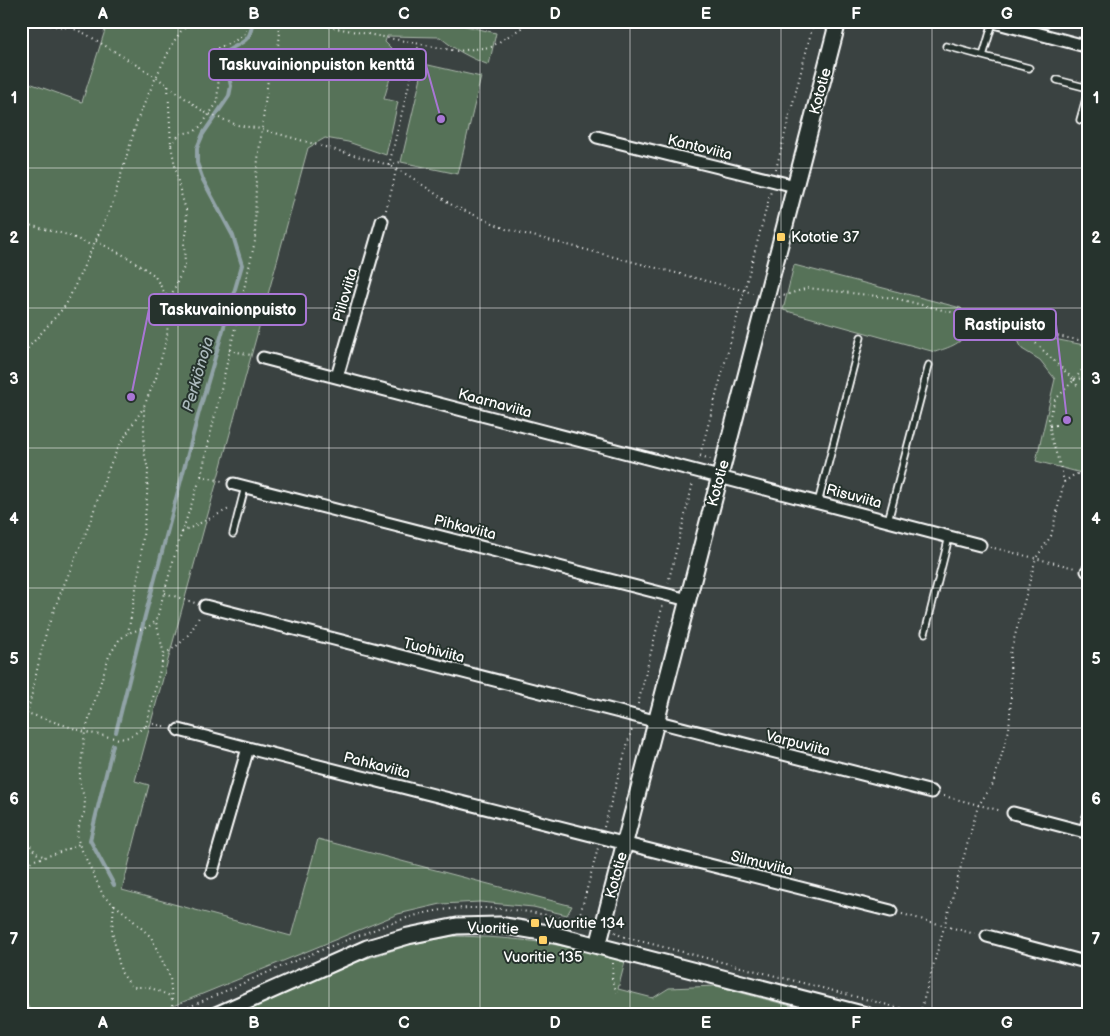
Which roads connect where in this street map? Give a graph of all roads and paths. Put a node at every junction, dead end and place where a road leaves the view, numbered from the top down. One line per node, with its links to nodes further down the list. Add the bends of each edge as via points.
1 (36, 21): 20 (path, via 86,34)
2 (189, 21): 11 (path)
3 (199, 21): 11 (path)
4 (248, 21): 24 (path, via 245,34 218,48 217,103)
5 (278, 21): 26 (path, via 279,42 269,71)
6 (299, 21): 13 (path)
7 (527, 21): 13 (path, via 523,27 491,47 457,51)
8 (838, 21): 32 (street, Kototie)
9 (1053, 21): 12 (path)
10 (991, 22): 15 (street); 16 (lane)
11 (189, 25): 20 (path, via 172,43)
12 (1089, 29)
13 (419, 44): 17 (path)
14 (946, 46): 16 (lane)
15 (1089, 46)
16 (984, 56): 19 (lane)
17 (414, 62): 18 (path); 30 (path)
18 (424, 64)
19 (1029, 68)
20 (156, 77): 22 (path); 35 (path, via 138,118 112,205)
21 (1057, 80): 23 (lane)
22 (168, 85): 24 (path); 28 (path)
23 (1088, 88): 25 (lane, via 1080,120)
24 (211, 115): 26 (path, via 237,125); 28 (path, via 195,131 180,134)
25 (1089, 122)
26 (261, 129): 30 (path); 43 (path, via 255,241)
27 (597, 137): 32 (street, Kantoviita)
28 (171, 145): 39 (path, via 186,210 187,231 185,265)
29 (401, 162): 30 (path)
30 (389, 165): 31 (path)
31 (396, 169): 33 (path); 37 (path, via 452,205 506,229)
32 (795, 186): 59 (street, Kototie)
33 (382, 221): 49 (street, Piiloviita)
34 (21, 223): 36 (path, via 68,235)
35 (96, 241): 36 (path); 39 (path, via 154,275)
36 (93, 246): 44 (path, via 66,306)
37 (744, 291)
38 (774, 299): 40 (path, via 808,288 894,298)
39 (170, 300): 52 (path, via 167,337 156,378)
40 (1020, 329): 42 (path); 50 (path)
41 (861, 337): 62 (lane)
42 (1089, 342)
43 (229, 350): 45 (path); 58 (path)
44 (21, 356)
45 (263, 358): 49 (street, Kaarnaviita)
46 (1089, 361): 50 (path)
47 (929, 365): 64 (lane)
48 (1089, 376): 50 (path)
49 (337, 377): 59 (street, Kaarnaviita)
50 (1074, 380): 51 (path); 54 (path, via 1055,400)
51 (1078, 387)
52 (144, 406): 75 (path, via 147,497 140,566); 79 (path, via 112,462 54,608 34,678)
53 (1056, 425): 54 (path)
54 (1050, 426): 60 (path)
55 (1083, 462): 57 (path)
56 (1089, 470): 57 (path)
57 (1083, 471): 60 (path)
58 (201, 476): 61 (path); 65 (path)
59 (720, 477): 62 (street, Risuviita); 72 (street, Kototie)
60 (1064, 482): 69 (path, via 1051,536)
61 (240, 486): 63 (lane); 72 (street, Pihkaviita)
62 (818, 503): 64 (street, Risuviita)
63 (241, 504): 65 (path); 66 (lane)
64 (888, 521): 67 (street, Risuviita)
65 (182, 532): 71 (path)
66 (233, 534)
67 (949, 537): 68 (street, Risuviita); 76 (lane)
68 (980, 545): 69 (path)
69 (1036, 558): 70 (path); 87 (path, via 1010,654 1009,730 993,784)
70 (1088, 571)
71 (165, 593): 73 (path); 74 (path)
72 (688, 600): 80 (street, Kototie)
73 (205, 606): 77 (path, via 190,635); 80 (street, Tuohiviita)
74 (156, 621): 75 (path); 77 (path)
75 (128, 633): 83 (path, via 109,656)
76 (925, 633)
77 (164, 654): 81 (path)
78 (21, 711): 79 (path)
79 (28, 713): 83 (path); 84 (path)
80 (656, 722): 86 (street, Varpuviita); 93 (street, Kototie)
81 (146, 726): 82 (path, via 154,724); 83 (path, via 130,737 119,739)
82 (179, 730): 85 (street, Pahkaviita)
83 (84, 732): 92 (path, via 79,781 85,800 77,834)
84 (21, 733)
85 (248, 748): 93 (street, Pahkaviita); 96 (street)
86 (932, 792): 87 (path)
87 (978, 806): 88 (path); 99 (path)
88 (1013, 813): 90 (street)
89 (1089, 817): 90 (street)
90 (1087, 832)
91 (21, 834): 94 (path, via 36,852)
92 (78, 844): 94 (path); 97 (path, via 104,897)
93 (625, 844): 98 (street, Silmuviita); 100 (street, Kototie)
94 (45, 856): 95 (path)
95 (21, 865)
96 (212, 872)
97 (114, 904): 104 (path, via 151,937 170,977); 104 (path, via 112,932 121,972 132,987 149,987)
98 (891, 911): 99 (path)
99 (945, 927): 101 (path); 105 (path)
100 (603, 928): 102 (street, Kototie); 105 (path, via 620,936); 106 (path, via 504,910 442,910 404,918)
101 (987, 936): 103 (street)
102 (598, 946): 107 (street, Vuoritie); 108 (street, Vuoritie, via 499,925 457,926 367,948)
103 (1089, 963)
104 (171, 996): 106 (path)
105 (920, 1013): 109 (path)
106 (172, 1014)
107 (858, 1014)
108 (216, 1015)
109 (927, 1015)

